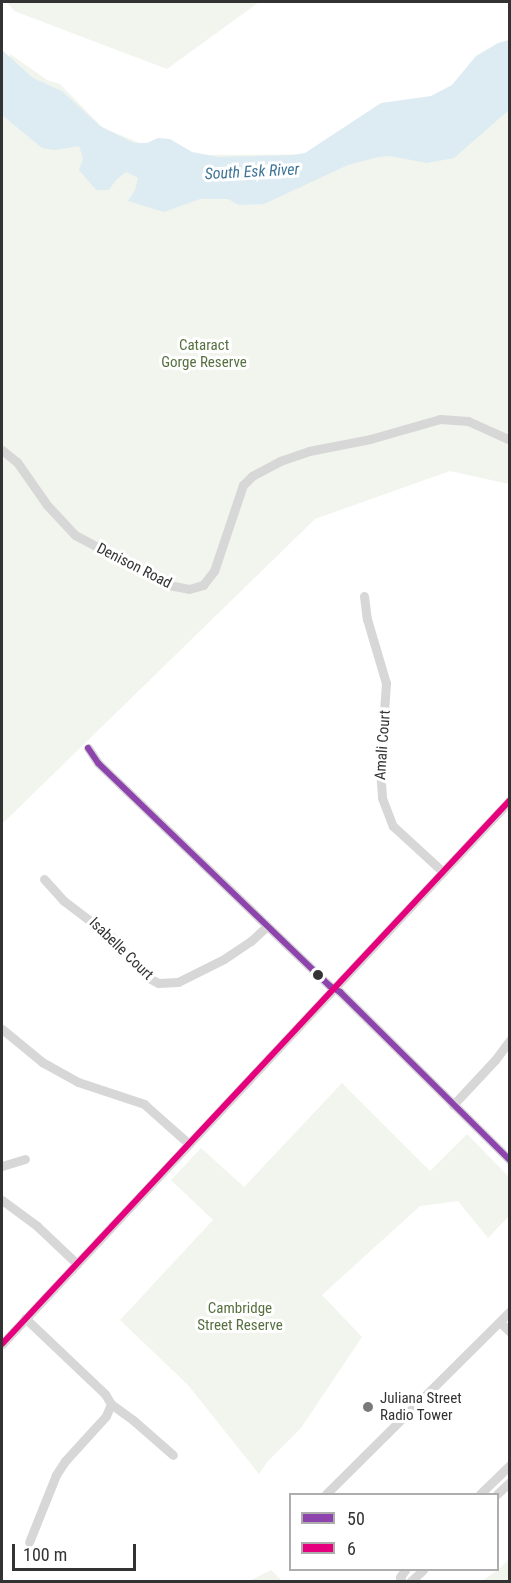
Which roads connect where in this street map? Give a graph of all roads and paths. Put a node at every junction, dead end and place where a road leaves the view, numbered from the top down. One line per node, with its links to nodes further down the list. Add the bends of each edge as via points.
1 (510, 440): 2 (street, Denison Road, via 468,422 440,418 280,461 243,485 214,571 203,585 189,589 169,585 75,535 47,505 17,462)
2 (2, 450)
3 (364, 596): 6 (street, Amali Court, via 387,692 380,768 382,798 393,826)
4 (88, 748): 8 (street)
5 (510, 800): 6 (street)
6 (443, 872): 9 (street)
7 (44, 879): 8 (street, Isabelle Court, via 64,902 114,939 145,976 158,983 178,982 224,959)
8 (267, 926): 9 (street)
9 (334, 989): 12 (street); 13 (street)
10 (2, 1029): 13 (street, via 42,1062 78,1082 144,1104)
11 (510, 1041): 12 (street)
12 (453, 1105): 15 (street)
13 (189, 1144): 18 (street)
14 (25, 1159): 16 (street)
15 (510, 1160)
16 (2, 1166)
17 (2, 1200): 18 (street)
18 (77, 1264): 20 (street)
19 (510, 1311): 21 (street)
20 (25, 1318): 23 (street); 24 (street)
21 (500, 1322): 22 (street); 28 (street)
22 (510, 1332)
23 (2, 1344)
24 (111, 1404): 25 (street); 31 (street, via 106,1416 64,1461)
25 (173, 1455)
26 (510, 1465): 29 (street)
27 (510, 1482): 30 (street)
28 (327, 1493)
29 (481, 1493)
30 (498, 1493)
31 (29, 1542)

